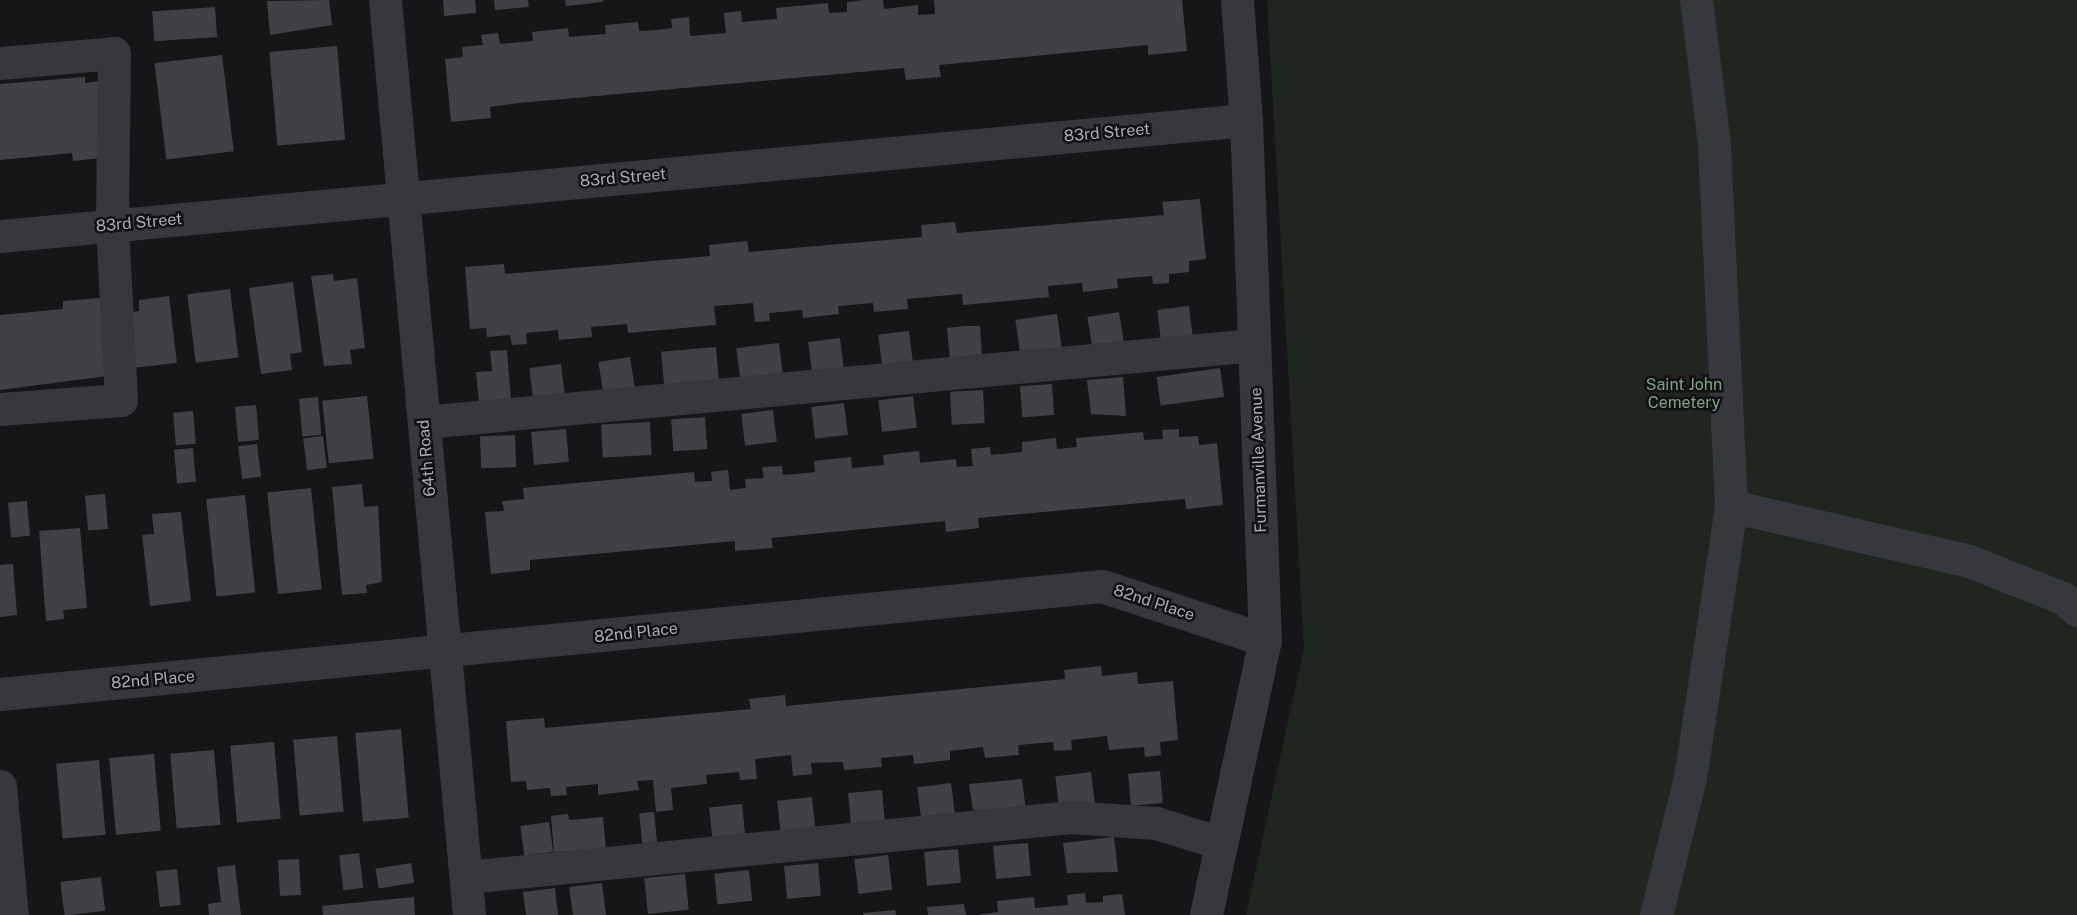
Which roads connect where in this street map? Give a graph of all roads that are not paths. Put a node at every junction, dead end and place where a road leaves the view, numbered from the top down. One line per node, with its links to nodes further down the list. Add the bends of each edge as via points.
1 (385, 0): 6 (street, 64th Road)
2 (1237, 0): 5 (street, Furmanville Avenue)
3 (1696, 0): 12 (street, via 1714,144)
4 (0, 63): 7 (street, via 114,53)
5 (1246, 120): 6 (street, 83rd Street); 9 (street, Furmanville Avenue)
6 (404, 198): 7 (street, 83rd Street); 11 (street, 64th Road)
7 (111, 226): 8 (street, 83rd Street); 10 (street, via 121,400)
8 (0, 236)
9 (1254, 345): 11 (street); 14 (street, Furmanville Avenue)
10 (0, 410)
11 (424, 422): 15 (street, 64th Road)
12 (1731, 506): 13 (street, via 1969,561 2063,598); 23 (street, via 1690,778)
13 (2077, 610)
14 (1265, 640): 15 (street, 82nd Place, via 1102,586); 18 (street, Furmanville Avenue)
15 (445, 653): 16 (street, 82nd Place); 19 (street, 64th Road)
16 (0, 694)
17 (0, 786): 20 (street)
18 (1221, 843): 19 (street, via 1156,822 1071,817); 22 (street, Furmanville Avenue)
19 (466, 877): 21 (street, 64th Road)
20 (12, 915)
21 (470, 915)
22 (1206, 915)
23 (1656, 915)

